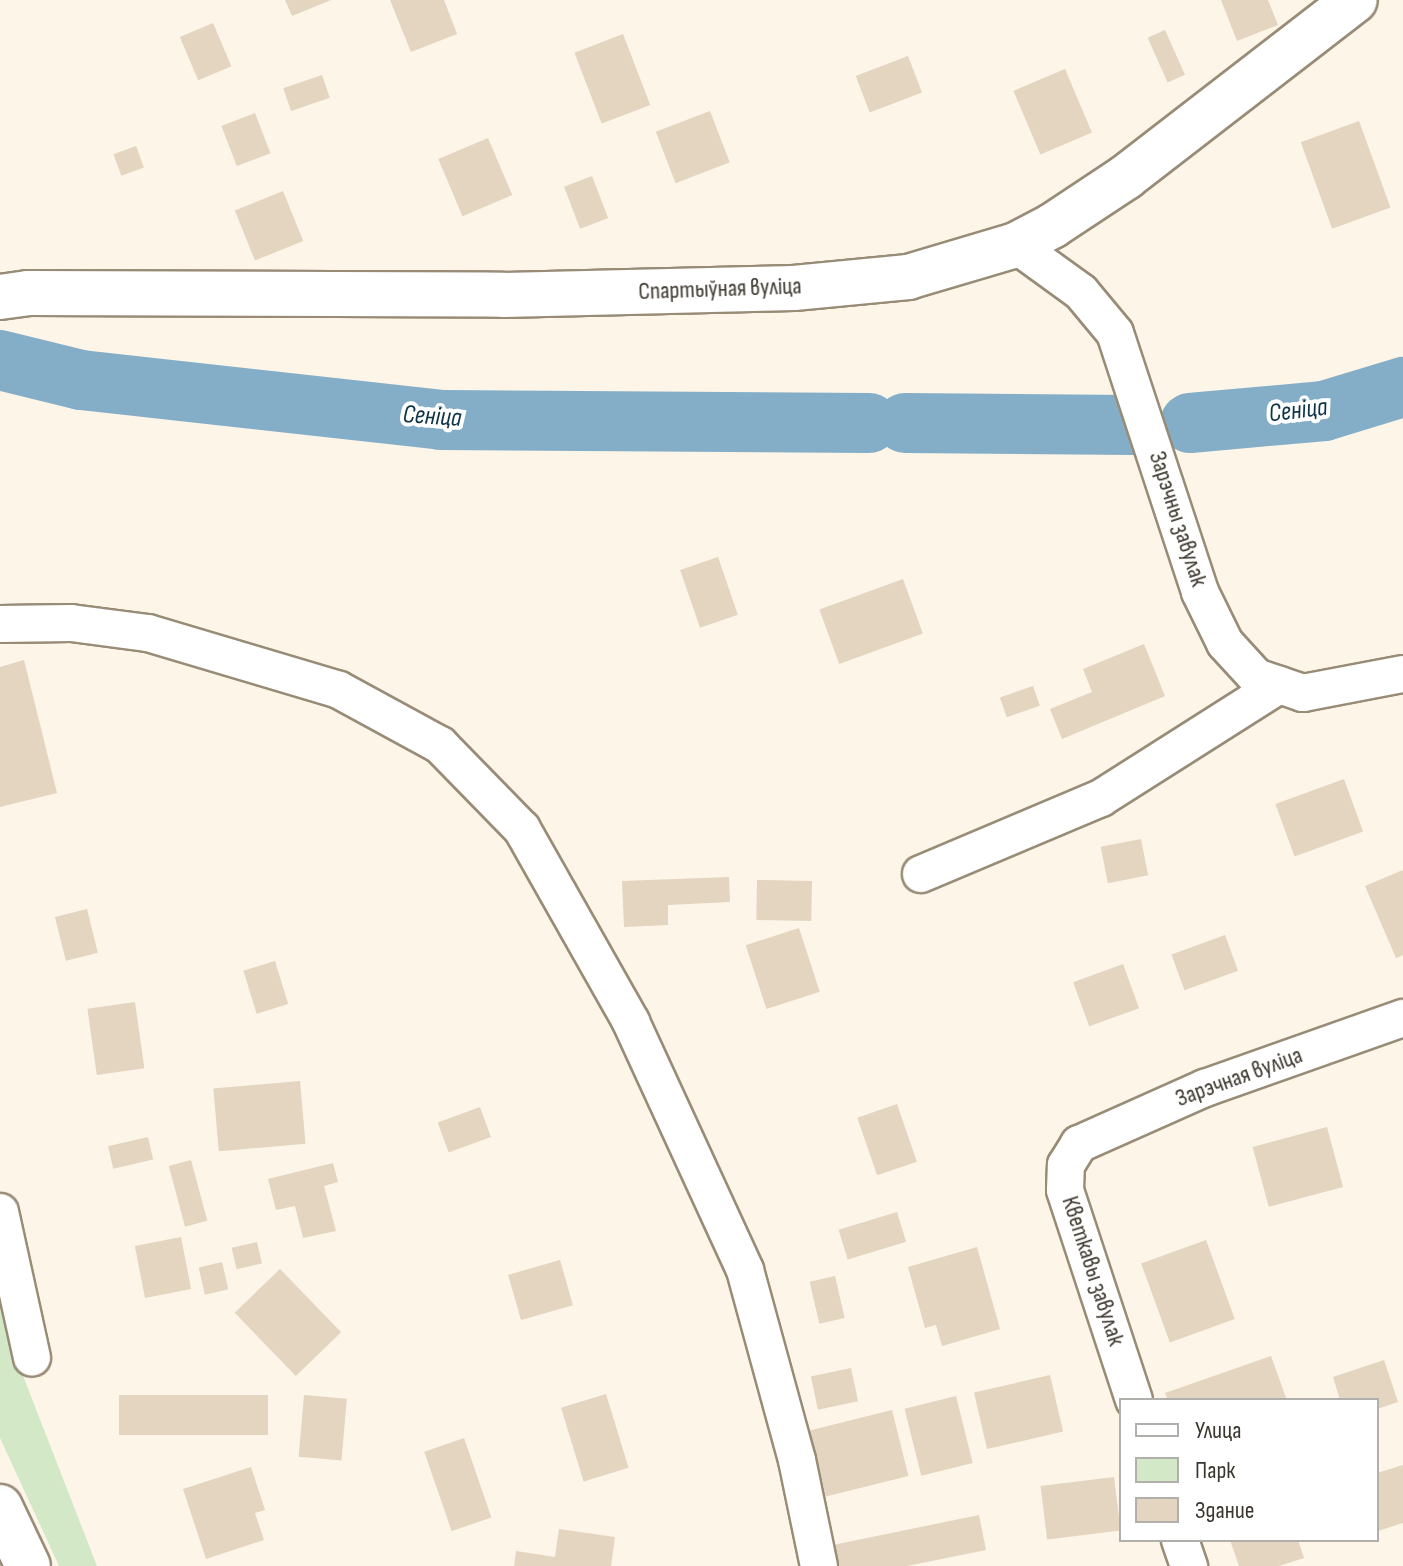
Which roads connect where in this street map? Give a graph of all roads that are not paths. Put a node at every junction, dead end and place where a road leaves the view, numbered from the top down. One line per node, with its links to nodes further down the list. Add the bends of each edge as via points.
1 (1355, 0): 2 (main road, Спартыўная вуліца, via 1126,177)
2 (1016, 245): 3 (main road, Спартыўная вуліца, via 908,277 794,288); 6 (street, Зарэчны завулак, via 1081,292 1115,333 1200,592 1225,643 1256,677)
3 (0, 297)
4 (0, 624): 16 (street, via 71,623 148,633 339,690 440,745 522,829 631,1022 745,1270 797,1460)
5 (1403, 674): 6 (street, Зарэчны завулак, via 1303,693)
6 (1279, 685): 7 (street, via 1101,798)
7 (921, 874)
8 (1403, 1018): 9 (street, Зарэчная вуліца, via 1205,1088)
9 (1079, 1144): 12 (street, Кветкавы завулак, via 1066,1165 1065,1190)
10 (0, 1212): 11 (street)
11 (32, 1358)
12 (1133, 1398)
13 (0, 1507): 15 (main road)
14 (1181, 1542): 17 (street)
15 (28, 1566)
16 (819, 1566)
17 (1189, 1566)

